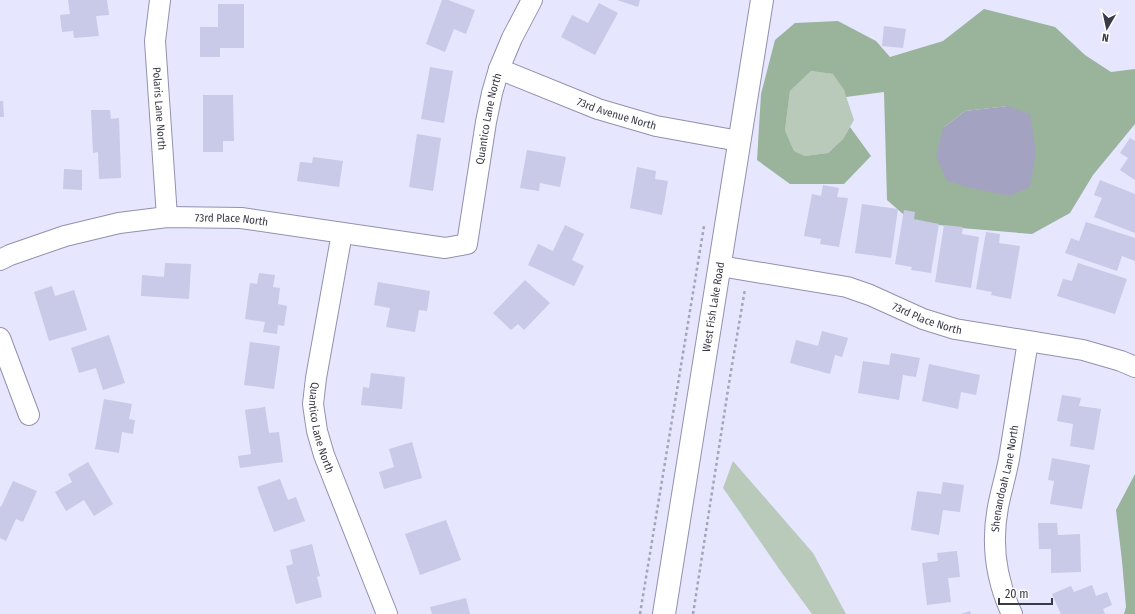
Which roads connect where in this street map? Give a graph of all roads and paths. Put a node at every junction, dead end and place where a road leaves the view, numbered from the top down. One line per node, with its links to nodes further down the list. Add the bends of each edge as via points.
1 (160, 0): 6 (street, Polaris Lane North, via 155,41)
2 (532, 0): 4 (street, Quantico Lane North)
3 (762, 0): 5 (street, West Fish Lake Road)
4 (499, 69): 5 (street, 73rd Avenue North, via 598,109 656,126); 9 (street, Quantico Lane North, via 486,122)
5 (739, 141): 11 (street, West Fish Lake Road)
6 (167, 217): 8 (street, 73rd Place North, via 241,218); 10 (street, 73rd Place North, via 119,223 65,236)
7 (705, 220): 18 (path)
8 (342, 233): 9 (street, 73rd Place North, via 444,248); 17 (street, Quantico Lane North, via 313,404 324,455)
9 (467, 244)
10 (0, 260)
11 (720, 266): 12 (street, 73rd Place North); 19 (street, West Fish Lake Road)
12 (748, 270): 14 (street, 73rd Place North, via 847,287 936,323); 20 (path)
13 (0, 338): 16 (street)
14 (1028, 341): 15 (street, 73rd Place North, via 1083,350); 21 (street, Shenandoah Lane North, via 995,526 997,572)
15 (1135, 367)
16 (30, 415)
17 (387, 614)
18 (640, 614)
19 (664, 614)
20 (693, 614)
21 (1012, 614)

